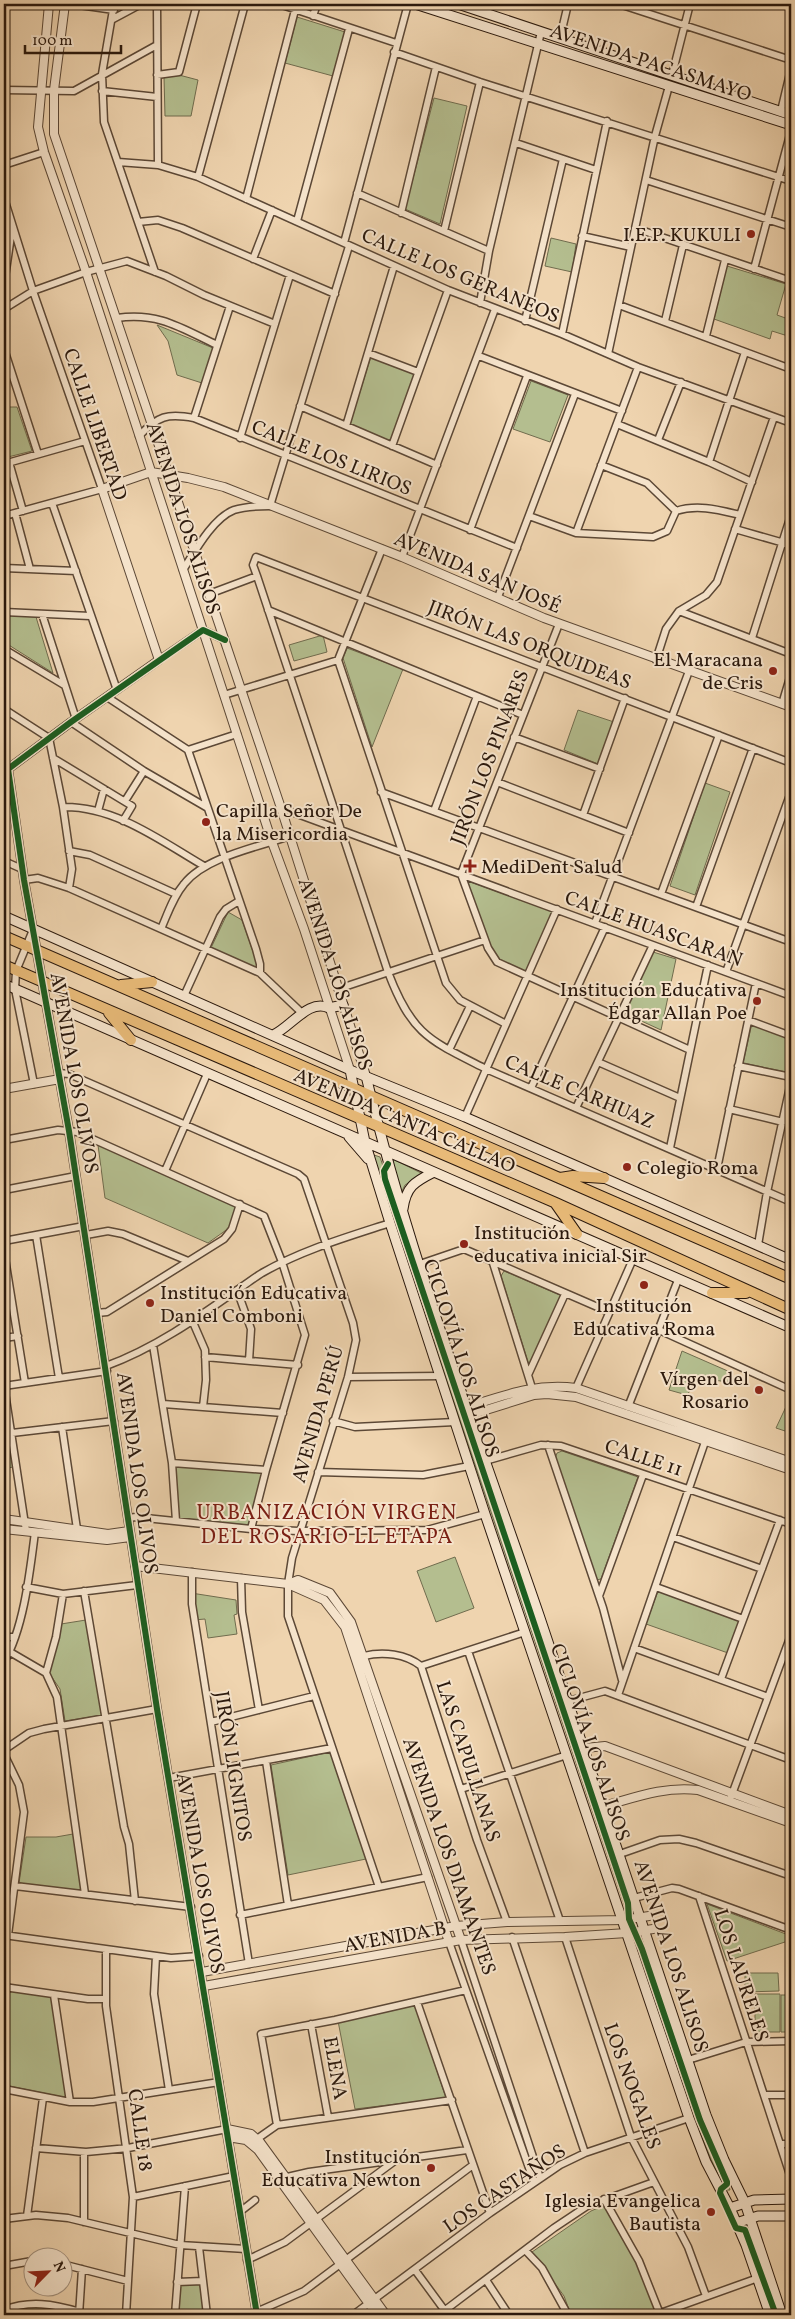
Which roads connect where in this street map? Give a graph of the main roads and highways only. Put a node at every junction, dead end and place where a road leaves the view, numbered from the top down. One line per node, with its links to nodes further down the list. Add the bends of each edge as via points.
1 (415, 4): 4 (main road, AVENIDA PACASMAYO)
2 (458, 4): 3 (main road, AVENIDA PACASMAYO)
3 (791, 115)
4 (791, 125)
5 (4, 916): 8 (main road, AVENIDA CANTA CALLAO)
6 (4, 936): 10 (highway, AVENIDA CANTA CALLAO)
7 (4, 965): 12 (highway, AVENIDA CANTA CALLAO)
8 (152, 982): 10 (highway); 13 (main road, AVENIDA CANTA CALLAO)
9 (4, 984): 14 (main road, AVENIDA CANTA CALLAO)
10 (119, 986): 17 (highway, AVENIDA CANTA CALLAO)
11 (342, 1005): 13 (main road, via 329,1008 315,1005)
12 (107, 1010): 14 (highway); 19 (highway, AVENIDA CANTA CALLAO)
13 (273, 1035): 15 (main road, AVENIDA CANTA CALLAO)
14 (131, 1040): 21 (main road, AVENIDA CANTA CALLAO)
15 (350, 1070): 16 (main road, AVENIDA CANTA CALLAO); 17 (main road, AVENIDA LOS ALISOS)
16 (366, 1076): 18 (main road, AVENIDA LOS ALISOS); 27 (main road, AVENIDA CANTA CALLAO)
17 (355, 1090): 18 (highway, AVENIDA CANTA CALLAO); 19 (main road, AVENIDA LOS ALISOS)
18 (371, 1096): 20 (main road, AVENIDA LOS ALISOS); 26 (highway, AVENIDA CANTA CALLAO)
19 (361, 1120): 20 (highway, AVENIDA CANTA CALLAO); 22 (main road, AVENIDA LOS ALISOS)
20 (378, 1128): 23 (main road, AVENIDA LOS ALISOS); 28 (highway, AVENIDA CANTA CALLAO)
21 (345, 1133): 22 (main road, AVENIDA CANTA CALLAO); 24 (main road)
22 (365, 1142): 23 (main road, AVENIDA CANTA CALLAO); 24 (main road, AVENIDA LOS ALISOS)
23 (384, 1151): 25 (main road, AVENIDA CANTA CALLAO); 29 (main road, AVENIDA LOS ALISOS)
24 (373, 1167): 38 (main road, AVENIDA LOS ALISOS)
25 (434, 1172): 29 (main road, via 410,1187 404,1197); 30 (main road, AVENIDA CANTA CALLAO)
26 (560, 1178): 27 (highway); 32 (highway, AVENIDA CANTA CALLAO)
27 (604, 1178): 31 (main road, AVENIDA CANTA CALLAO)
28 (556, 1203): 30 (highway); 33 (highway, AVENIDA CANTA CALLAO)
29 (402, 1212): 37 (main road, AVENIDA LOS ALISOS)
30 (577, 1234): 34 (main road, AVENIDA CANTA CALLAO)
31 (791, 1260)
32 (791, 1280)
33 (751, 1292): 34 (highway); 35 (highway, AVENIDA CANTA CALLAO)
34 (712, 1293): 36 (main road, AVENIDA CANTA CALLAO)
35 (791, 1310)
36 (791, 1328)
37 (441, 1330): 38 (main road); 40 (main road, AVENIDA LOS ALISOS, via 634,1898 645,1917 688,2060 720,2151)
38 (427, 1335): 41 (main road, AVENIDA LOS ALISOS, via 484,1514 689,2118 706,2162)
39 (791, 2199): 40 (main road)
40 (745, 2203): 41 (main road); 43 (main road, AVENIDA LOS ALISOS)
41 (730, 2208): 44 (main road, AVENIDA LOS ALISOS)
42 (791, 2216): 43 (main road)
43 (750, 2218): 44 (main road); 46 (main road, AVENIDA LOS ALISOS)
44 (736, 2223): 45 (main road, AVENIDA LOS ALISOS)
45 (770, 2315)
46 (782, 2315)

